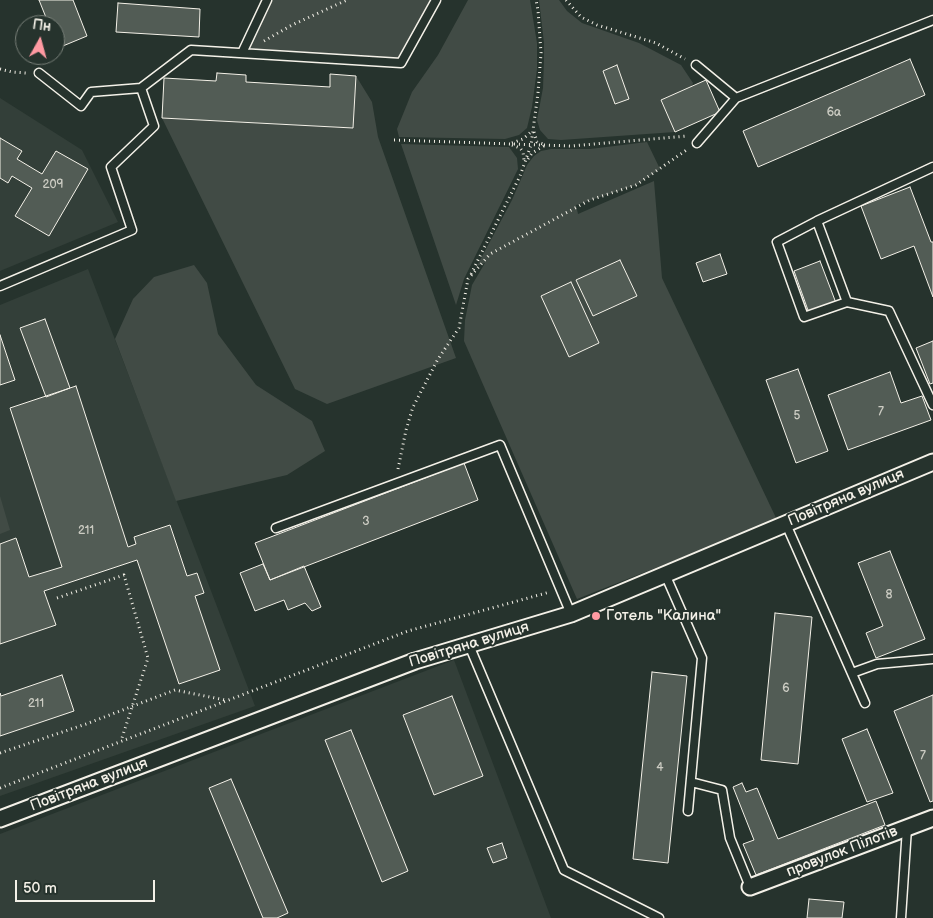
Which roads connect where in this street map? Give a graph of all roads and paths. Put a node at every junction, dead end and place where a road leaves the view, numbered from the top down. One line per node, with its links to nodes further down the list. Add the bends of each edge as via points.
1 (267, 0): 7 (lane)
2 (347, 0): 7 (path)
3 (436, 0): 7 (lane, via 401,63)
4 (536, 0): 13 (path, via 541,53)
5 (566, 0): 8 (path, via 581,17 597,25 656,43)
6 (933, 20): 12 (lane)
7 (242, 53): 11 (lane, via 191,50)
8 (696, 65): 12 (lane)
9 (0, 69): 10 (path)
10 (39, 73): 11 (lane, via 81,106 91,92)
11 (141, 88): 24 (lane, via 154,126 111,167 132,230)
12 (736, 98): 14 (lane)
13 (533, 129): 17 (path, via 523,139); 18 (path); 19 (path, via 538,142)
14 (706, 133): 16 (lane); 19 (path, via 571,146)
15 (394, 140): 17 (path)
16 (697, 143): 23 (path, via 636,185 590,200 490,254)
17 (509, 144): 18 (path); 20 (path, via 520,148)
18 (531, 145): 19 (path); 20 (path)
19 (547, 145): 20 (path, via 532,153)
20 (524, 163): 23 (path)
21 (933, 167): 22 (lane)
22 (816, 220): 25 (lane); 25 (lane, via 777,242 804,318)
23 (468, 279): 28 (path, via 459,328 438,359 414,407)
24 (0, 286)
25 (848, 302): 26 (lane, via 889,311)
26 (933, 405)
27 (933, 462): 29 (street, Повітряна вулиця)
28 (394, 484): 30 (lane); 32 (lane, via 500,445)
29 (786, 524): 31 (street, Повітряна вулиця); 37 (lane)
30 (276, 528)
31 (665, 574): 34 (street, Повітряна вулиця); 43 (lane, via 702,658)
32 (560, 590): 34 (lane); 38 (path, via 408,631)
33 (57, 598): 40 (path, via 124,576 148,658)
34 (571, 614): 35 (street, Повітряна вулиця)
35 (469, 645): 47 (street, Повітряна вулиця, via 415,661); 50 (lane, via 564,870)
36 (933, 659): 37 (lane, via 876,664)
37 (852, 673): 39 (lane)
38 (227, 701): 40 (path, via 175,690); 41 (path)
39 (865, 703)
40 (132, 707): 41 (path); 42 (path)
41 (121, 742): 44 (path)
42 (0, 753)
43 (691, 782): 45 (lane); 49 (lane, via 722,790 730,838)
44 (0, 788)
45 (688, 811)
46 (933, 818): 48 (street, провулок Пілотів)
47 (0, 819)
48 (907, 828): 49 (street, провулок Пілотів); 51 (lane)
49 (750, 886)
50 (659, 918)
51 (901, 918)

